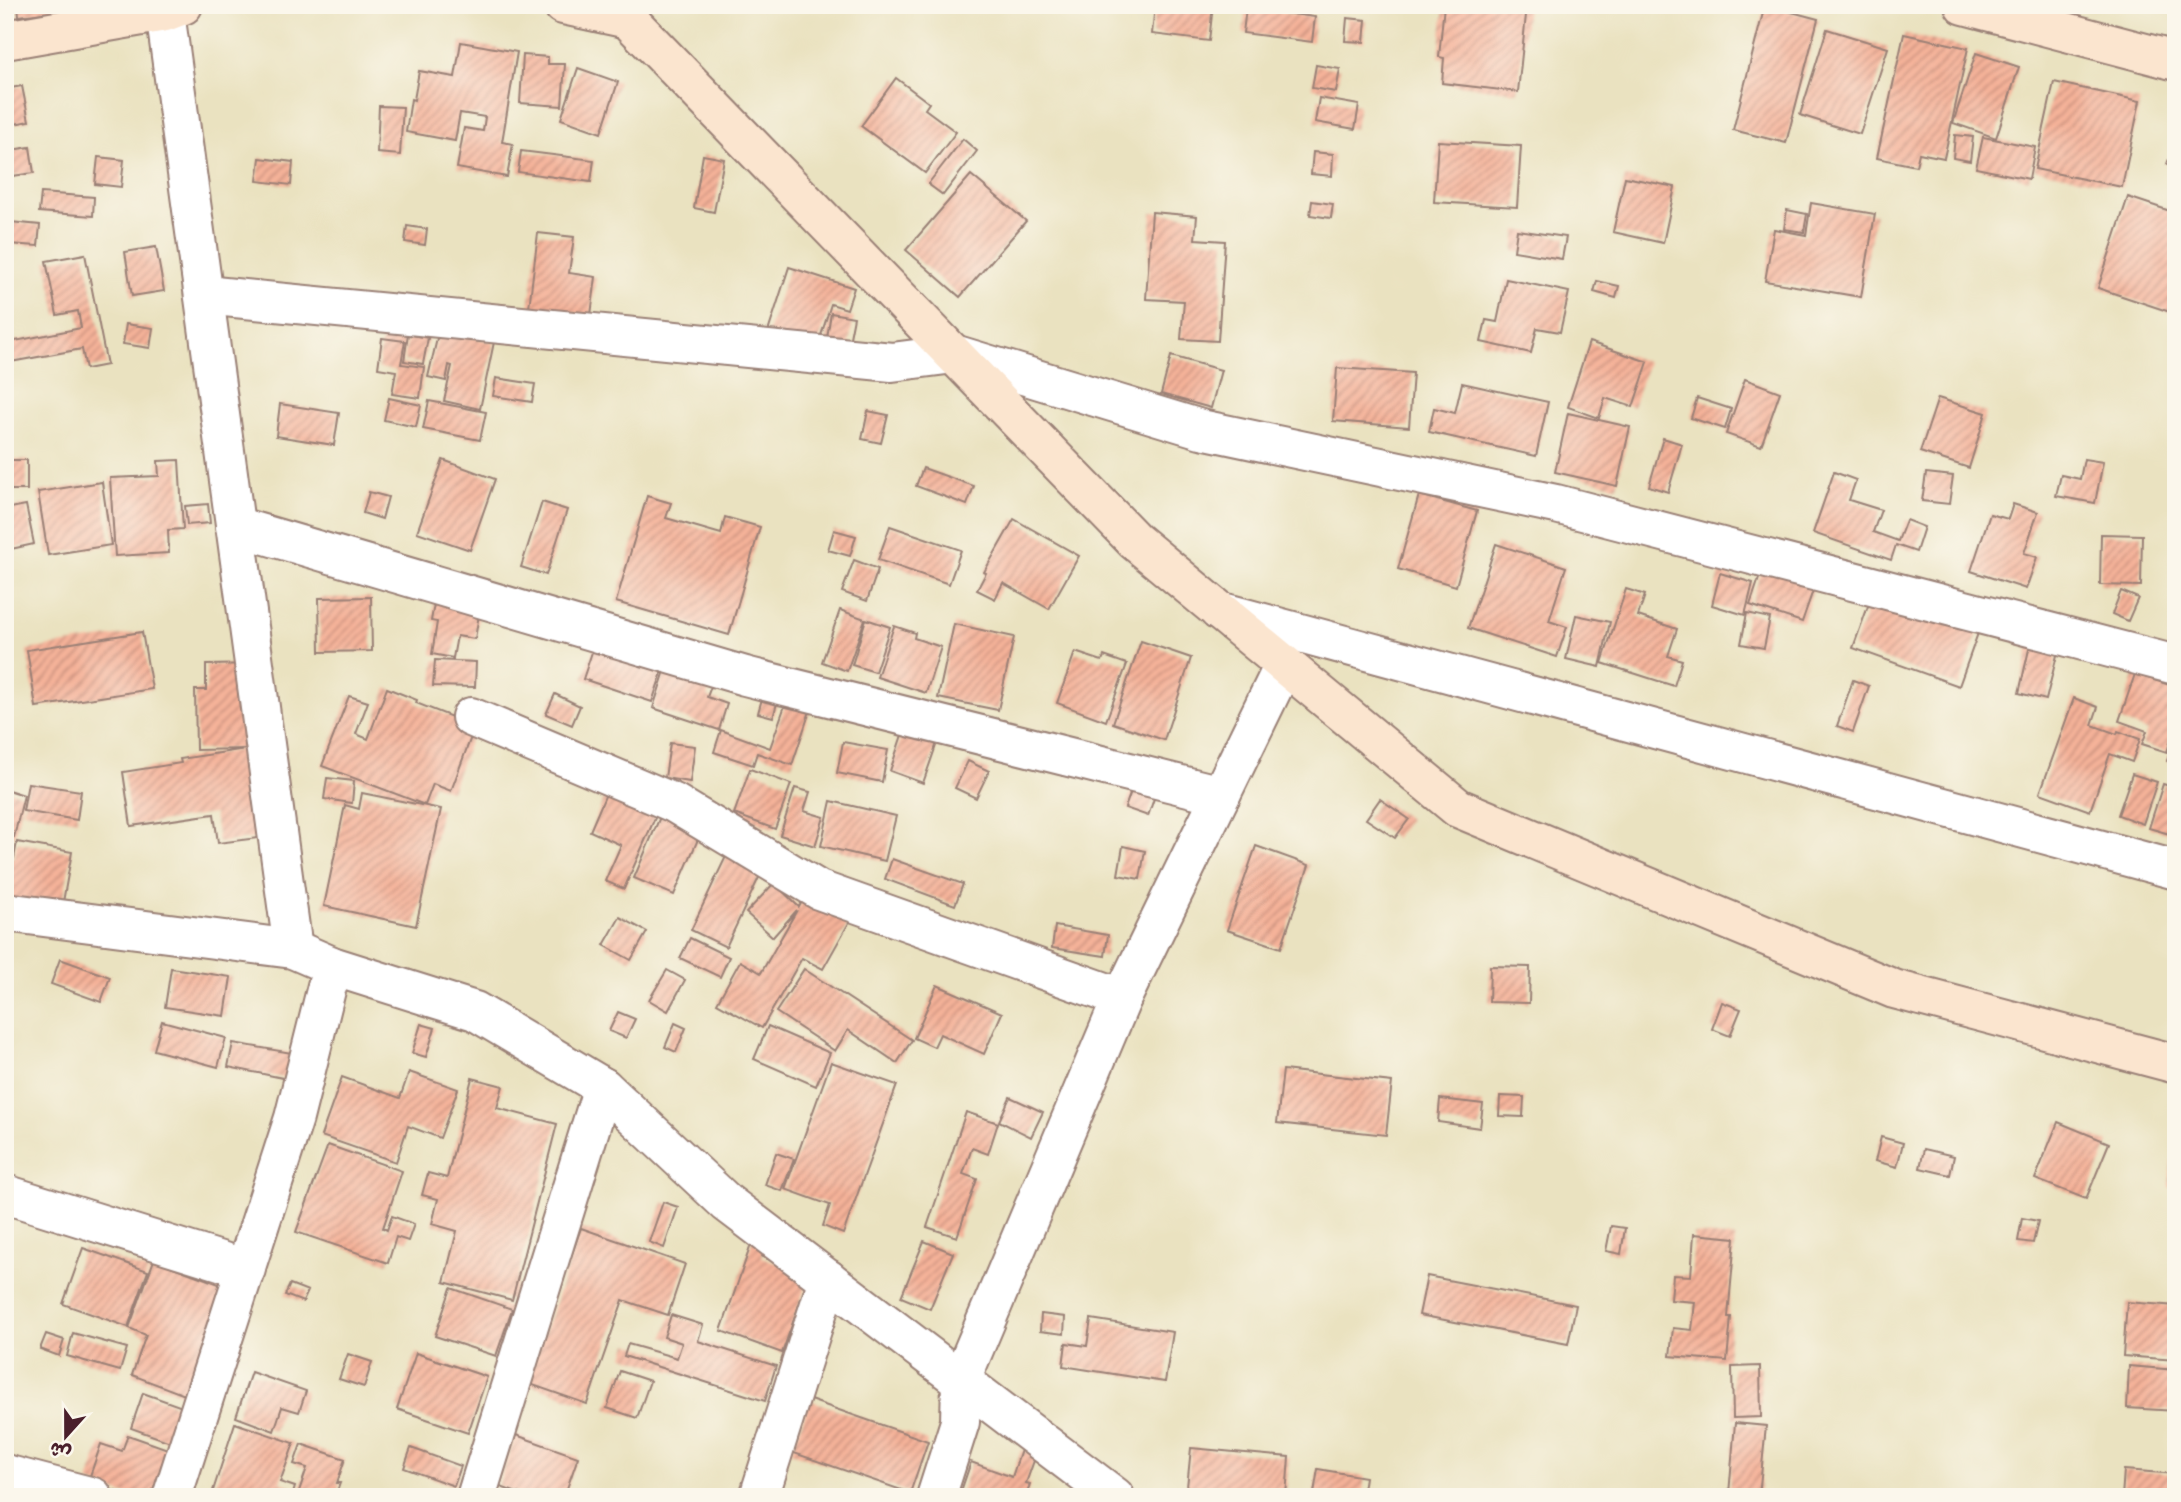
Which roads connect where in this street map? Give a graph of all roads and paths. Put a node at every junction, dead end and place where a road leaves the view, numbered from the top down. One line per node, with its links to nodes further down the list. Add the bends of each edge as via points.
1 (564, 5): 8 (street, via 628,19)
2 (1964, 5): 4 (street)
3 (174, 8): 5 (street); 7 (street)
4 (2006, 10): 6 (street)
5 (5, 40)
6 (2176, 61)
7 (204, 295): 8 (street, via 892,362); 9 (street)
8 (954, 354): 10 (street, via 1135,541); 12 (street, via 1201,429 1556,504)
9 (235, 526): 14 (street, via 746,676); 17 (street)
10 (1219, 611): 11 (street); 15 (street)
11 (1284, 665): 14 (street); 20 (street, via 1458,808 1894,989)
12 (2176, 665)
13 (471, 717): 19 (street, via 674,803 819,890)
14 (1221, 795): 19 (street)
15 (2176, 870)
16 (5, 912): 17 (street)
17 (293, 949): 18 (street)
18 (332, 966): 21 (street, via 475,1011); 23 (street, via 294,1118)
19 (1122, 998): 25 (street)
20 (2176, 1064)
21 (603, 1087): 24 (street, via 727,1203); 29 (street)
22 (5, 1194): 23 (street)
23 (246, 1269): 28 (street)
24 (828, 1279): 25 (street); 30 (street)
25 (961, 1380): 31 (street, via 960,1422); 32 (street)
26 (5, 1474): 27 (street)
27 (93, 1497)
28 (172, 1497)
29 (476, 1497)
30 (759, 1497)
31 (936, 1497)
32 (1115, 1497)

